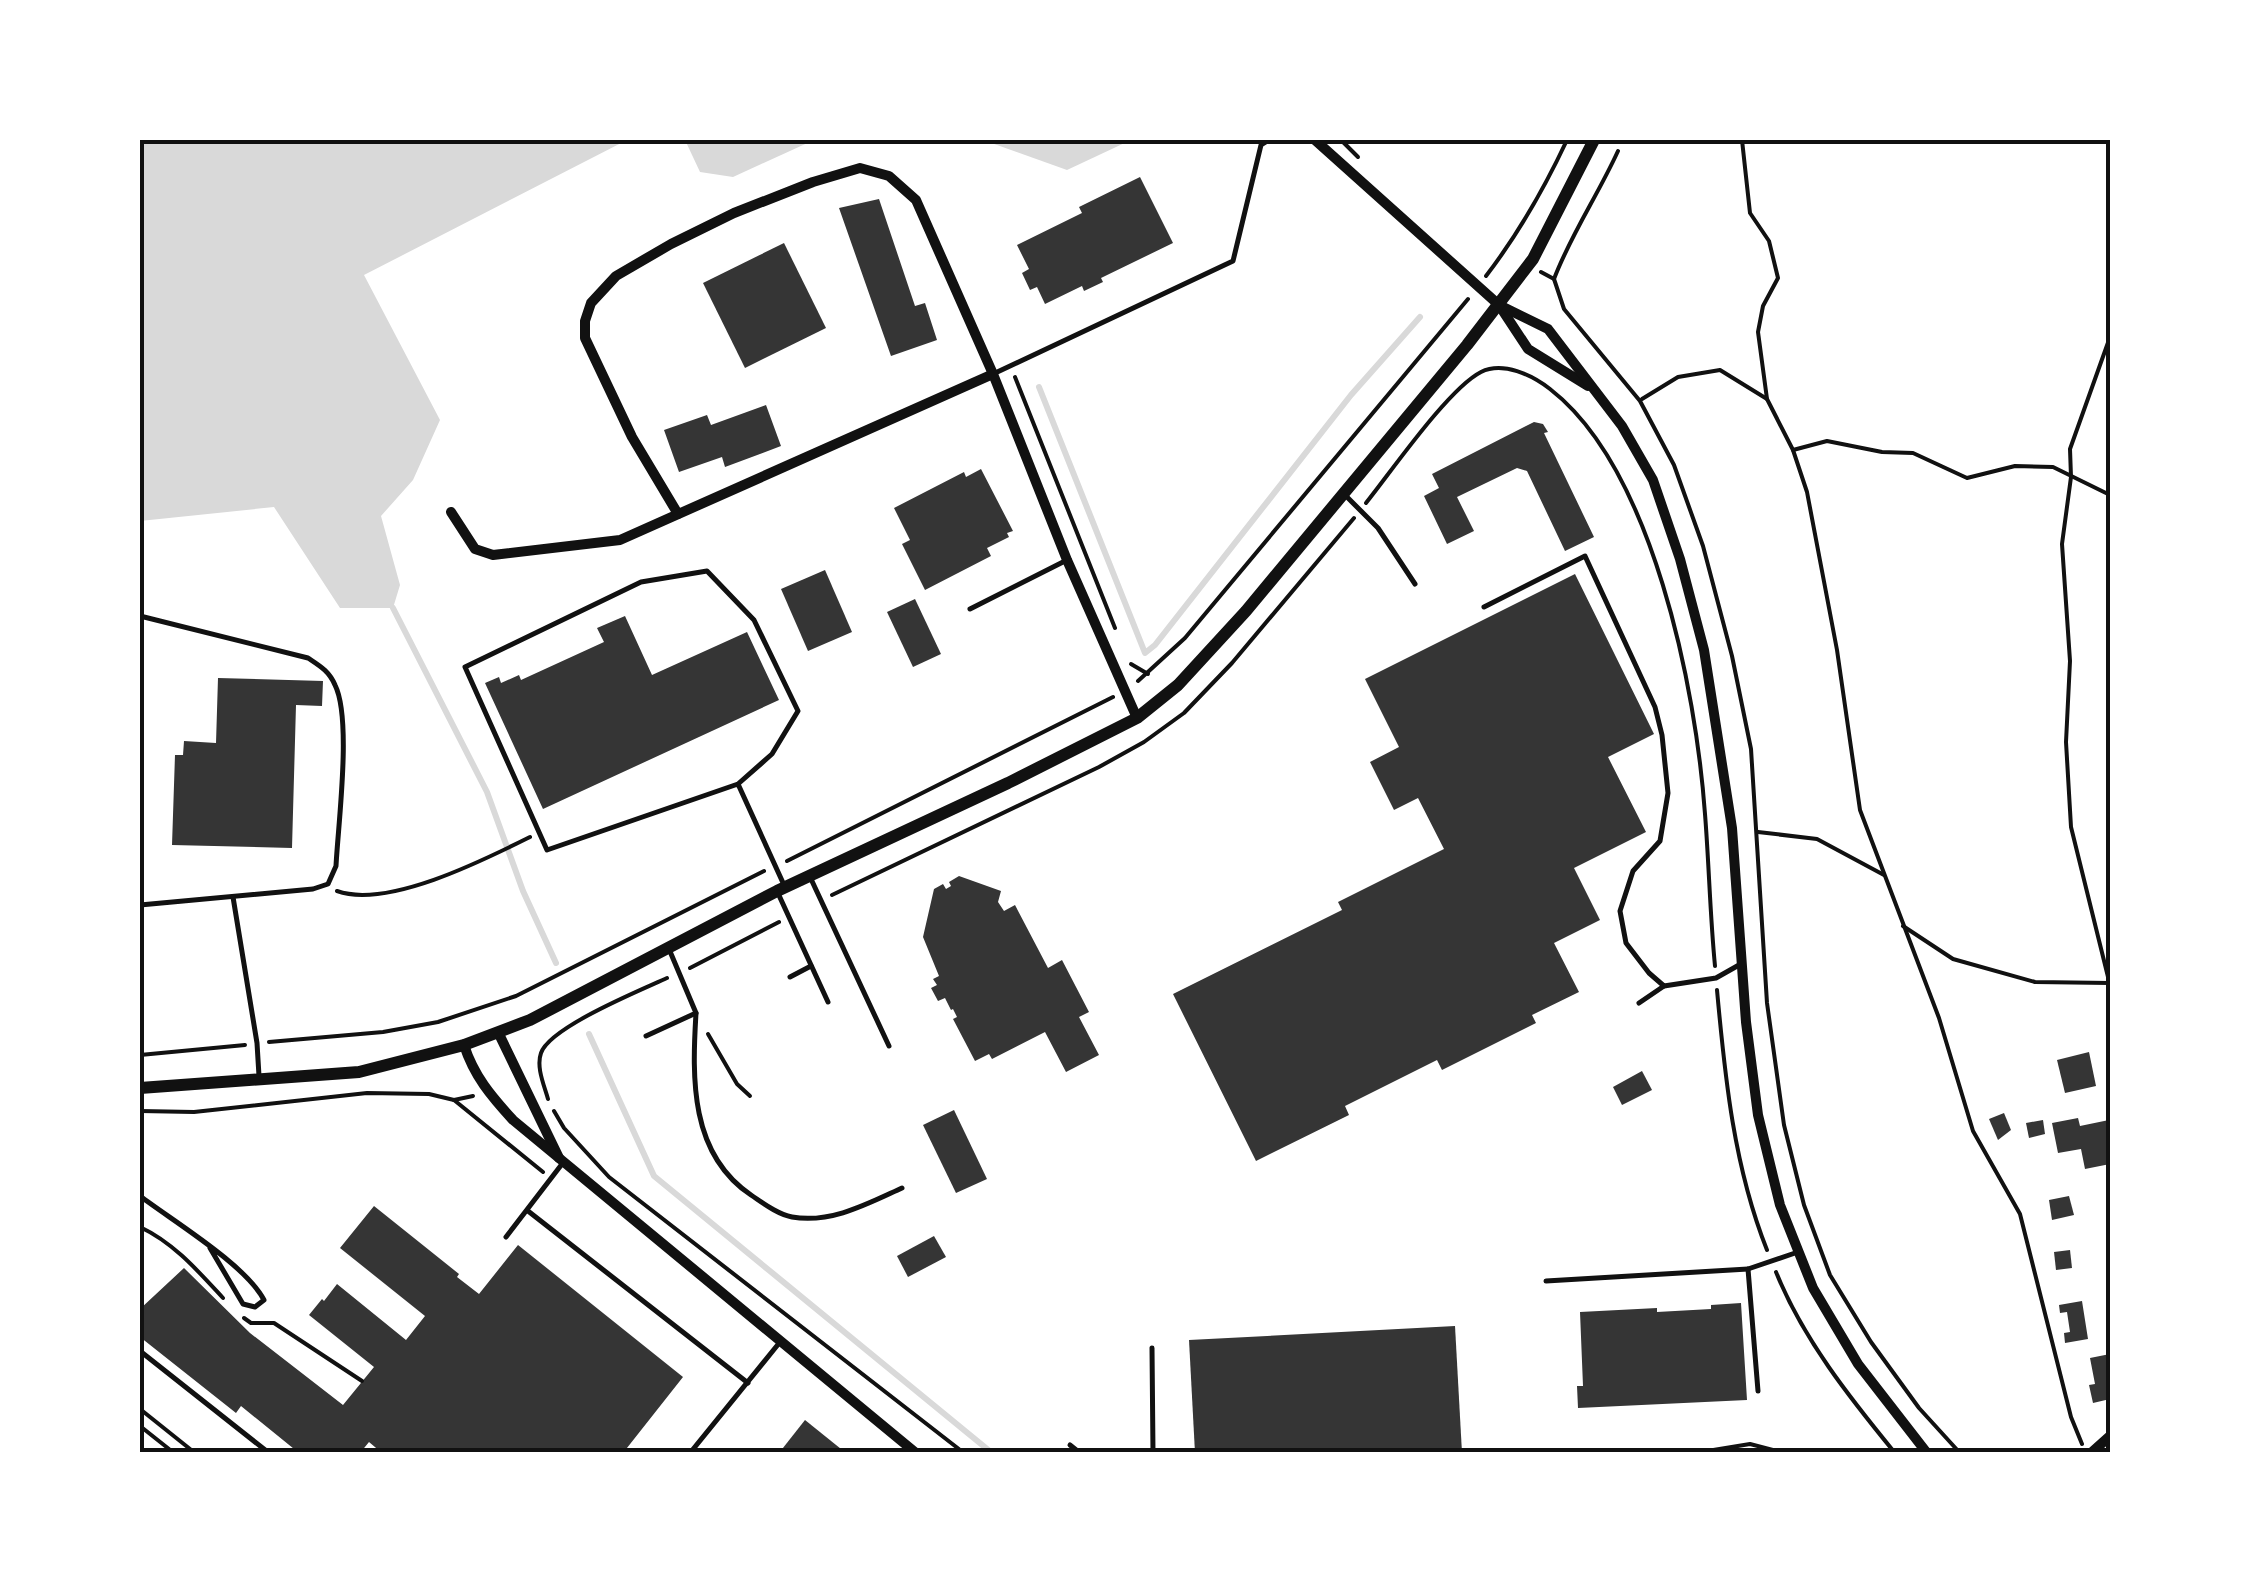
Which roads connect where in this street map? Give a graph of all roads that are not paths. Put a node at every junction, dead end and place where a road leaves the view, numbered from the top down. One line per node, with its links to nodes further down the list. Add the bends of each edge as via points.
1 (1269, 140): 5 (lane, via 1261,145 1233,261)
2 (1315, 140): 4 (street)
3 (1594, 140): 4 (street, via 1533,259)
4 (1499, 305): 6 (street, via 1528,349); 6 (street, via 1548,329); 7 (street)
5 (993, 374): 9 (street); 9 (street, via 916,200 890,176 860,168 734,214 616,276 591,303 585,321 585,338 632,437); 10 (street)
6 (1594, 389): 22 (street, via 1653,480 1704,650 1732,828)
7 (1344, 494): 11 (lane, via 1378,528); 15 (street, via 1246,612)
8 (452, 512): 9 (street, via 475,549 493,555 620,540)
9 (678, 514)
10 (1068, 560): 13 (lane); 15 (street)
11 (1415, 584)
12 (1484, 607): 25 (lane, via 1585,556 1662,734 1668,794 1660,841 1633,871 1620,911 1626,943)
13 (970, 609)
14 (140, 616): 19 (lane, via 308,658 328,671 338,689 336,866 328,884)
15 (1137, 718): 17 (street)
16 (738, 784): 16 (lane, via 772,754 798,711 754,620 707,571 640,582 465,667 547,850); 18 (lane)
17 (810, 876): 18 (street); 32 (lane)
18 (782, 889): 21 (street); 23 (lane)
19 (233, 897): 20 (lane); 33 (lane)
20 (140, 906)
21 (669, 949): 28 (lane); 29 (street)
22 (1742, 964): 25 (lane, via 1716,978); 41 (street, via 1758,1115)
23 (811, 966): 24 (lane); 26 (lane)
24 (790, 976)
25 (1664, 986): 27 (lane)
26 (828, 1002)
27 (1639, 1002)
28 (696, 1013): 30 (lane); 36 (lane, via 694,1096 701,1126 734,1184 791,1217 850,1211)
29 (498, 1032): 31 (street); 35 (street)
30 (646, 1036)
31 (464, 1045): 33 (street, via 359,1072); 35 (street, via 485,1091)
32 (889, 1046)
33 (259, 1079): 34 (street)
34 (140, 1088)
35 (562, 1164): 38 (lane); 44 (street)
36 (902, 1188)
37 (140, 1196): 40 (lane)
38 (528, 1211): 39 (lane); 47 (lane)
39 (506, 1237)
40 (210, 1248): 40 (lane, via 243,1304 255,1307 264,1300)
41 (1798, 1252): 42 (lane); 56 (street, via 1858,1364)
42 (1748, 1269): 43 (lane); 48 (lane)
43 (1546, 1281)
44 (780, 1342): 47 (lane); 51 (street)
45 (1152, 1348): 55 (lane)
46 (140, 1350): 52 (lane)
47 (748, 1383): 53 (lane)
48 (1758, 1391)
49 (2110, 1436): 57 (street)
50 (1070, 1445): 54 (lane)
51 (909, 1451)
52 (269, 1453)
53 (690, 1453)
54 (1080, 1453)
55 (1153, 1453)
56 (1927, 1453)
57 (2088, 1453)

